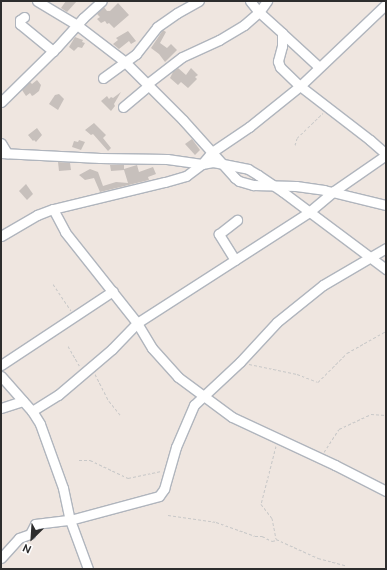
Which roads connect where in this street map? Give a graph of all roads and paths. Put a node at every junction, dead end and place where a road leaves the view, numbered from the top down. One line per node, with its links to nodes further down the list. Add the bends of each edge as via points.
1 (37, 1): 9 (street)
2 (102, 1): 9 (street)
3 (199, 1): 12 (street, via 157,27 141,49)
4 (250, 1): 7 (street)
5 (267, 1): 7 (street)
6 (386, 4): 13 (street)
7 (259, 12): 10 (street); 15 (street, via 244,25 219,40 182,57)
8 (24, 17): 11 (street, via 20,24)
9 (77, 25): 11 (street); 12 (street)
10 (282, 33): 13 (street); 16 (street, via 278,64)
11 (54, 51): 17 (street)
12 (124, 61): 14 (street); 15 (street)
13 (319, 67): 16 (street)
14 (103, 78)
15 (148, 85): 18 (street); 22 (street)
16 (300, 86): 19 (street); 22 (street, via 249,127)
17 (1, 102)
18 (123, 107)
19 (327, 108): 21 (path, via 297,138); 24 (street)
20 (1, 144): 23 (street)
21 (294, 145)
22 (212, 152): 25 (street); 26 (street)
23 (4, 153): 26 (street, via 167,160)
24 (386, 155): 28 (street)
25 (222, 163): 26 (street); 27 (street, via 248,169); 27 (street, via 239,181 253,185)
26 (202, 164): 30 (street, via 186,176)
27 (273, 185): 28 (street); 31 (street)
28 (334, 191): 29 (street); 31 (street)
29 (386, 205)
30 (53, 209): 33 (street, via 37,215); 39 (street, via 65,232)
31 (309, 212): 35 (street); 36 (street)
32 (237, 220): 36 (street, via 219,234)
33 (1, 236)
34 (386, 248): 35 (street)
35 (370, 258): 37 (street); 44 (street, via 323,285 277,322)
36 (235, 260): 41 (street)
37 (386, 269)
38 (53, 284): 40 (path)
39 (113, 291): 40 (street); 41 (street)
40 (75, 316): 45 (street)
41 (137, 323): 46 (street, via 112,350); 48 (street, via 162,360)
42 (386, 331): 44 (path, via 347,352 318,382 297,374)
43 (68, 346): 46 (path)
44 (240, 362): 48 (street)
45 (1, 365)
46 (87, 370): 51 (street, via 58,395); 53 (path)
47 (1, 376): 49 (street)
48 (203, 397): 54 (street, via 232,417); 57 (street, via 194,405 189,415)
49 (23, 401): 50 (street); 51 (street)
50 (1, 408)
51 (32, 412): 60 (street, via 40,424 53,459)
52 (386, 414): 55 (path, via 371,414 339,429)
53 (122, 416)
54 (278, 438): 55 (street); 61 (path, via 262,502 263,508 273,520)
55 (321, 458): 58 (street)
56 (79, 460): 57 (path, via 90,460 128,478)
57 (169, 470): 60 (street, via 164,489 159,496)
58 (386, 491)
59 (168, 515): 61 (path, via 216,522 272,541)
60 (70, 520): 62 (street, via 35,524 30,534 19,538); 64 (street)
61 (277, 539): 63 (path, via 318,558)
62 (1, 558)
63 (347, 566)
64 (88, 569)

